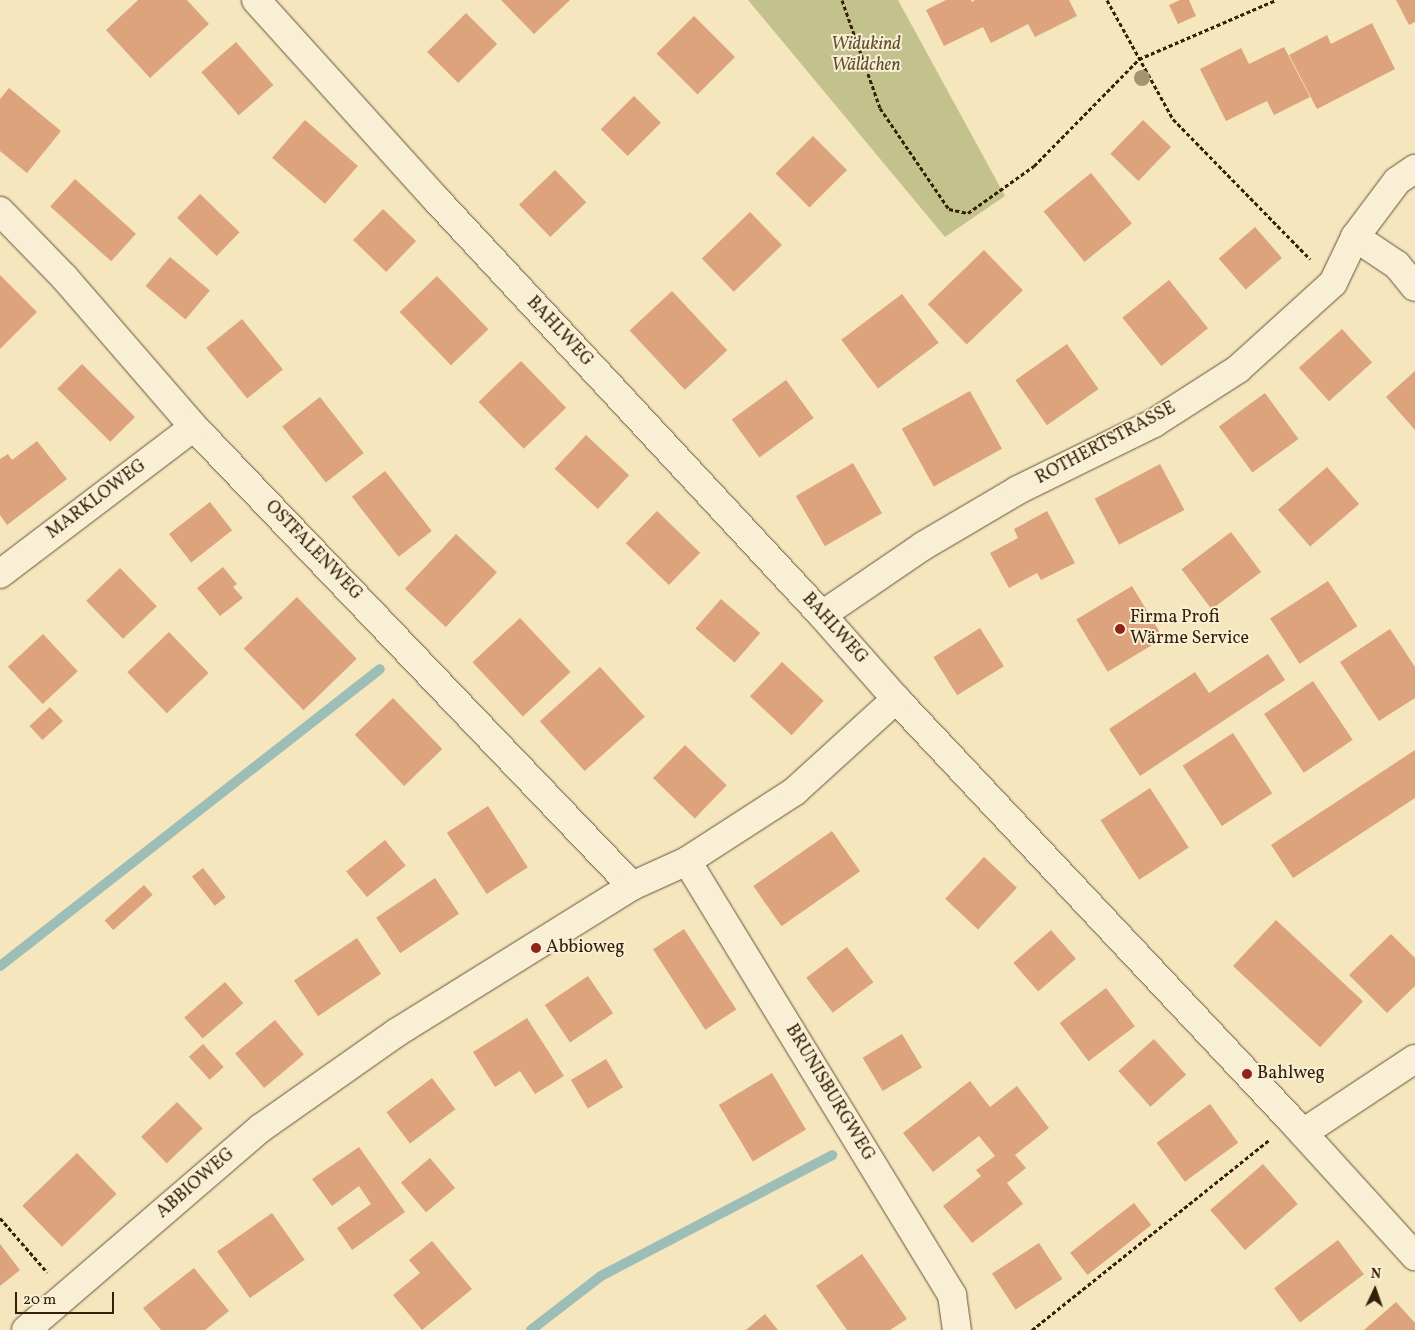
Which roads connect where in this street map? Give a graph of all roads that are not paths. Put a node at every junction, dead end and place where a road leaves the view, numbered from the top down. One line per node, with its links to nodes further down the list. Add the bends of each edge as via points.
1 (256, 0): 8 (street, BAHLWEG)
2 (1415, 169): 4 (street, ROTHERTSTRASSE, via 1397,181)
3 (0, 211): 6 (street, OSTFALENWEG, via 64,276)
4 (1355, 237): 5 (street, via 1397,265); 8 (street, ROTHERTSTRASSE, via 1333,283 1238,369 1154,423 1018,490 923,546)
5 (1415, 287)
6 (194, 427): 7 (street, MARKLOWEG); 11 (street, OSTFALENWEG)
7 (0, 574)
8 (822, 615): 9 (street, BAHLWEG)
9 (896, 699): 10 (street, ABBIOWEG, via 795,791); 13 (street, BAHLWEG)
10 (686, 861): 11 (street, ABBIOWEG); 16 (street, BRUNISBURGWEG, via 952,1295)
11 (632, 886): 15 (street, ABBIOWEG, via 396,1033 261,1128)
12 (1415, 1059): 13 (street)
13 (1297, 1127): 14 (street, BAHLWEG)
14 (1415, 1256)
15 (26, 1330)
16 (957, 1330)

